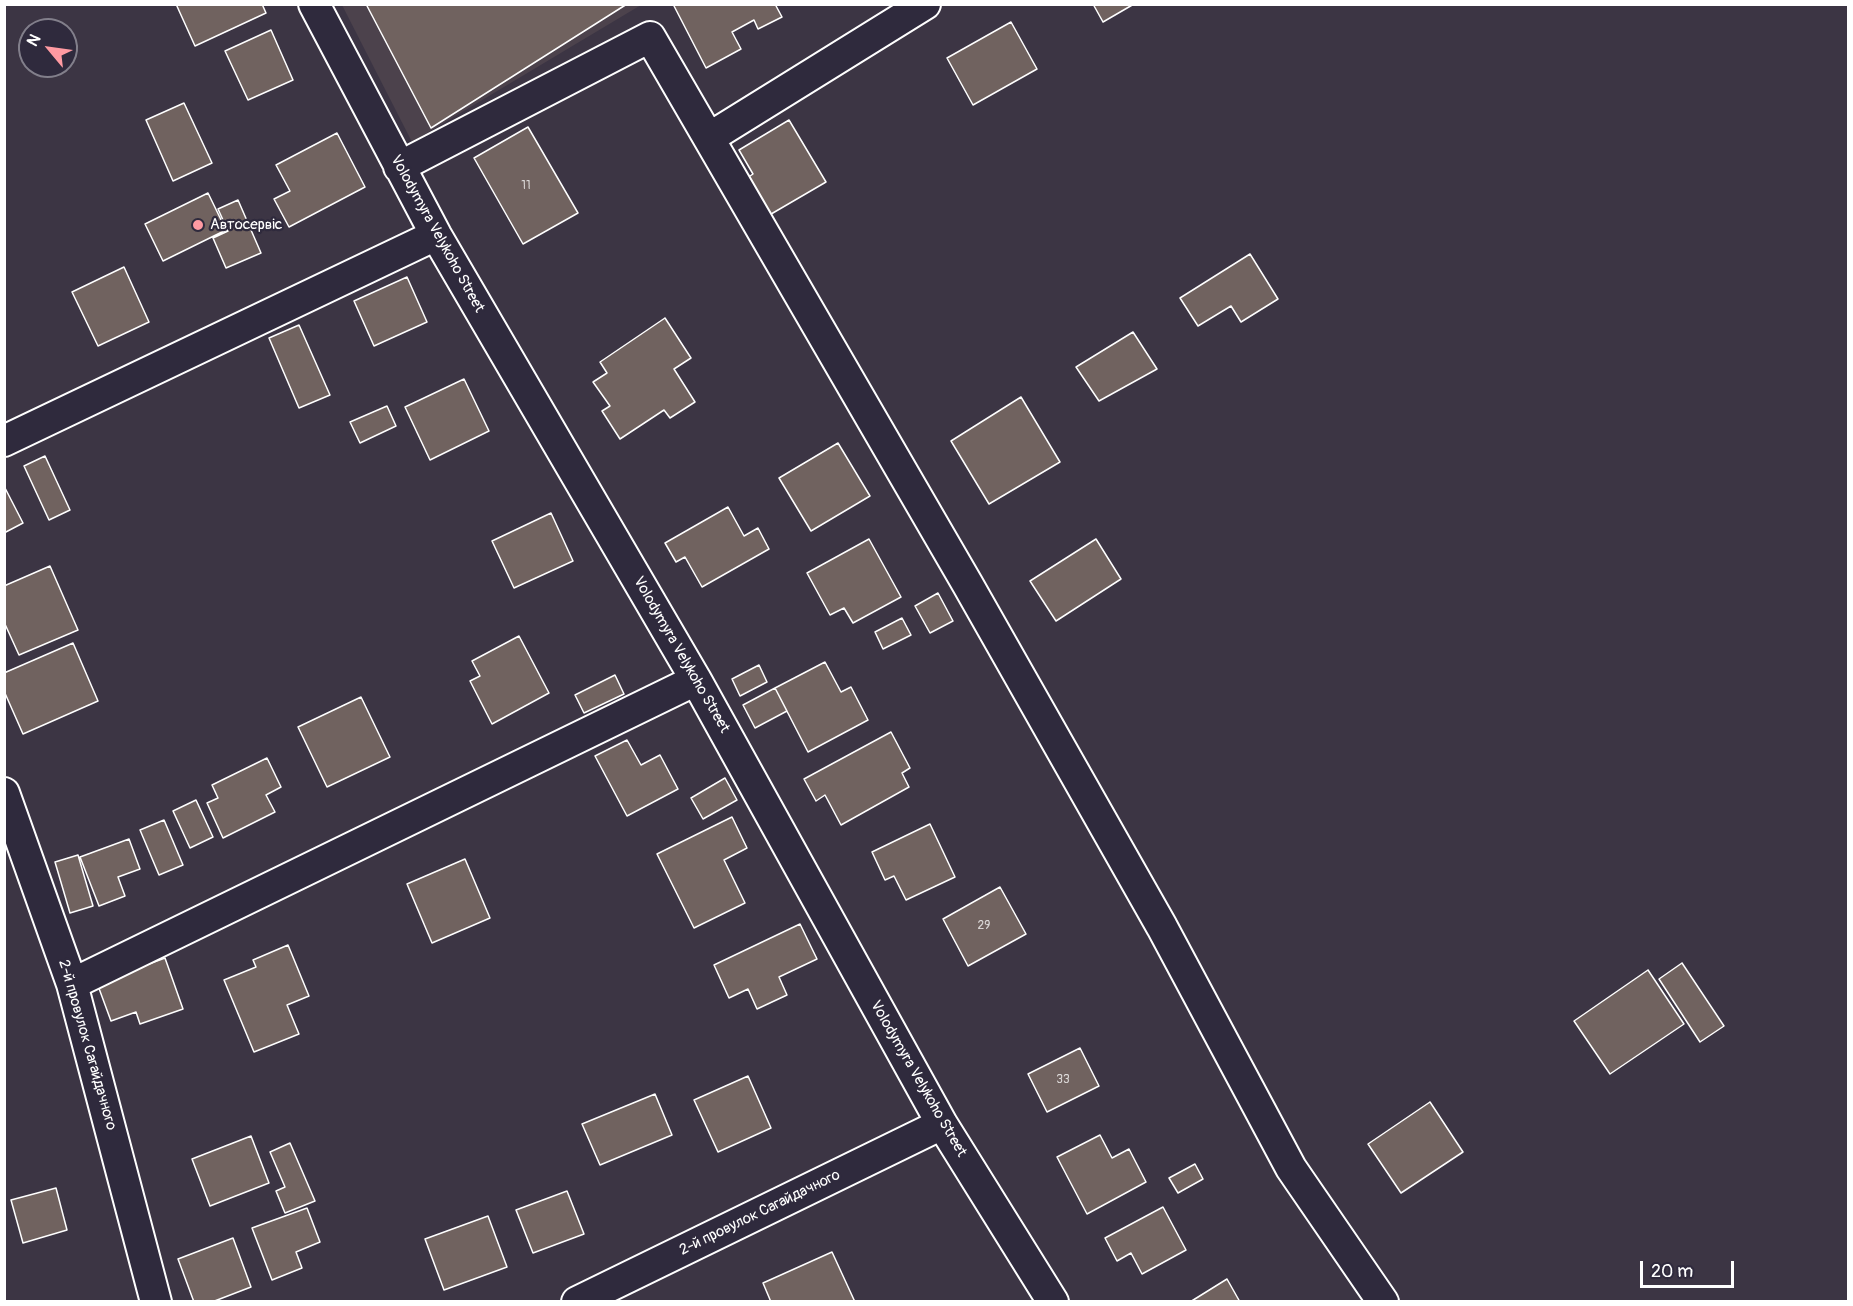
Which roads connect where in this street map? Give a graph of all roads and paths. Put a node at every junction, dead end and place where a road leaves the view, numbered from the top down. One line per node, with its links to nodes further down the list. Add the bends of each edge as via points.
1 (314, 4): 4 (street, Volodymyra Velykoho Street)
2 (925, 4): 3 (street)
3 (709, 138): 4 (street, via 650,37); 14 (street, via 957,565 1150,907 1291,1168)
4 (399, 167): 5 (street, Volodymyra Velykoho Street)
5 (436, 235): 6 (street); 7 (street, Volodymyra Velykoho Street)
6 (4, 441)
7 (696, 680): 9 (street); 10 (street, Volodymyra Velykoho Street)
8 (4, 794): 9 (street, 2-й провулок Сагайдачного)
9 (72, 984): 11 (street, 2-й провулок Сагайдачного)
10 (942, 1124): 12 (street, 2-й провулок Сагайдачного); 13 (street, Volodymyra Velykoho Street)
11 (156, 1302)
12 (577, 1302)
13 (1053, 1302)
14 (1383, 1302)

